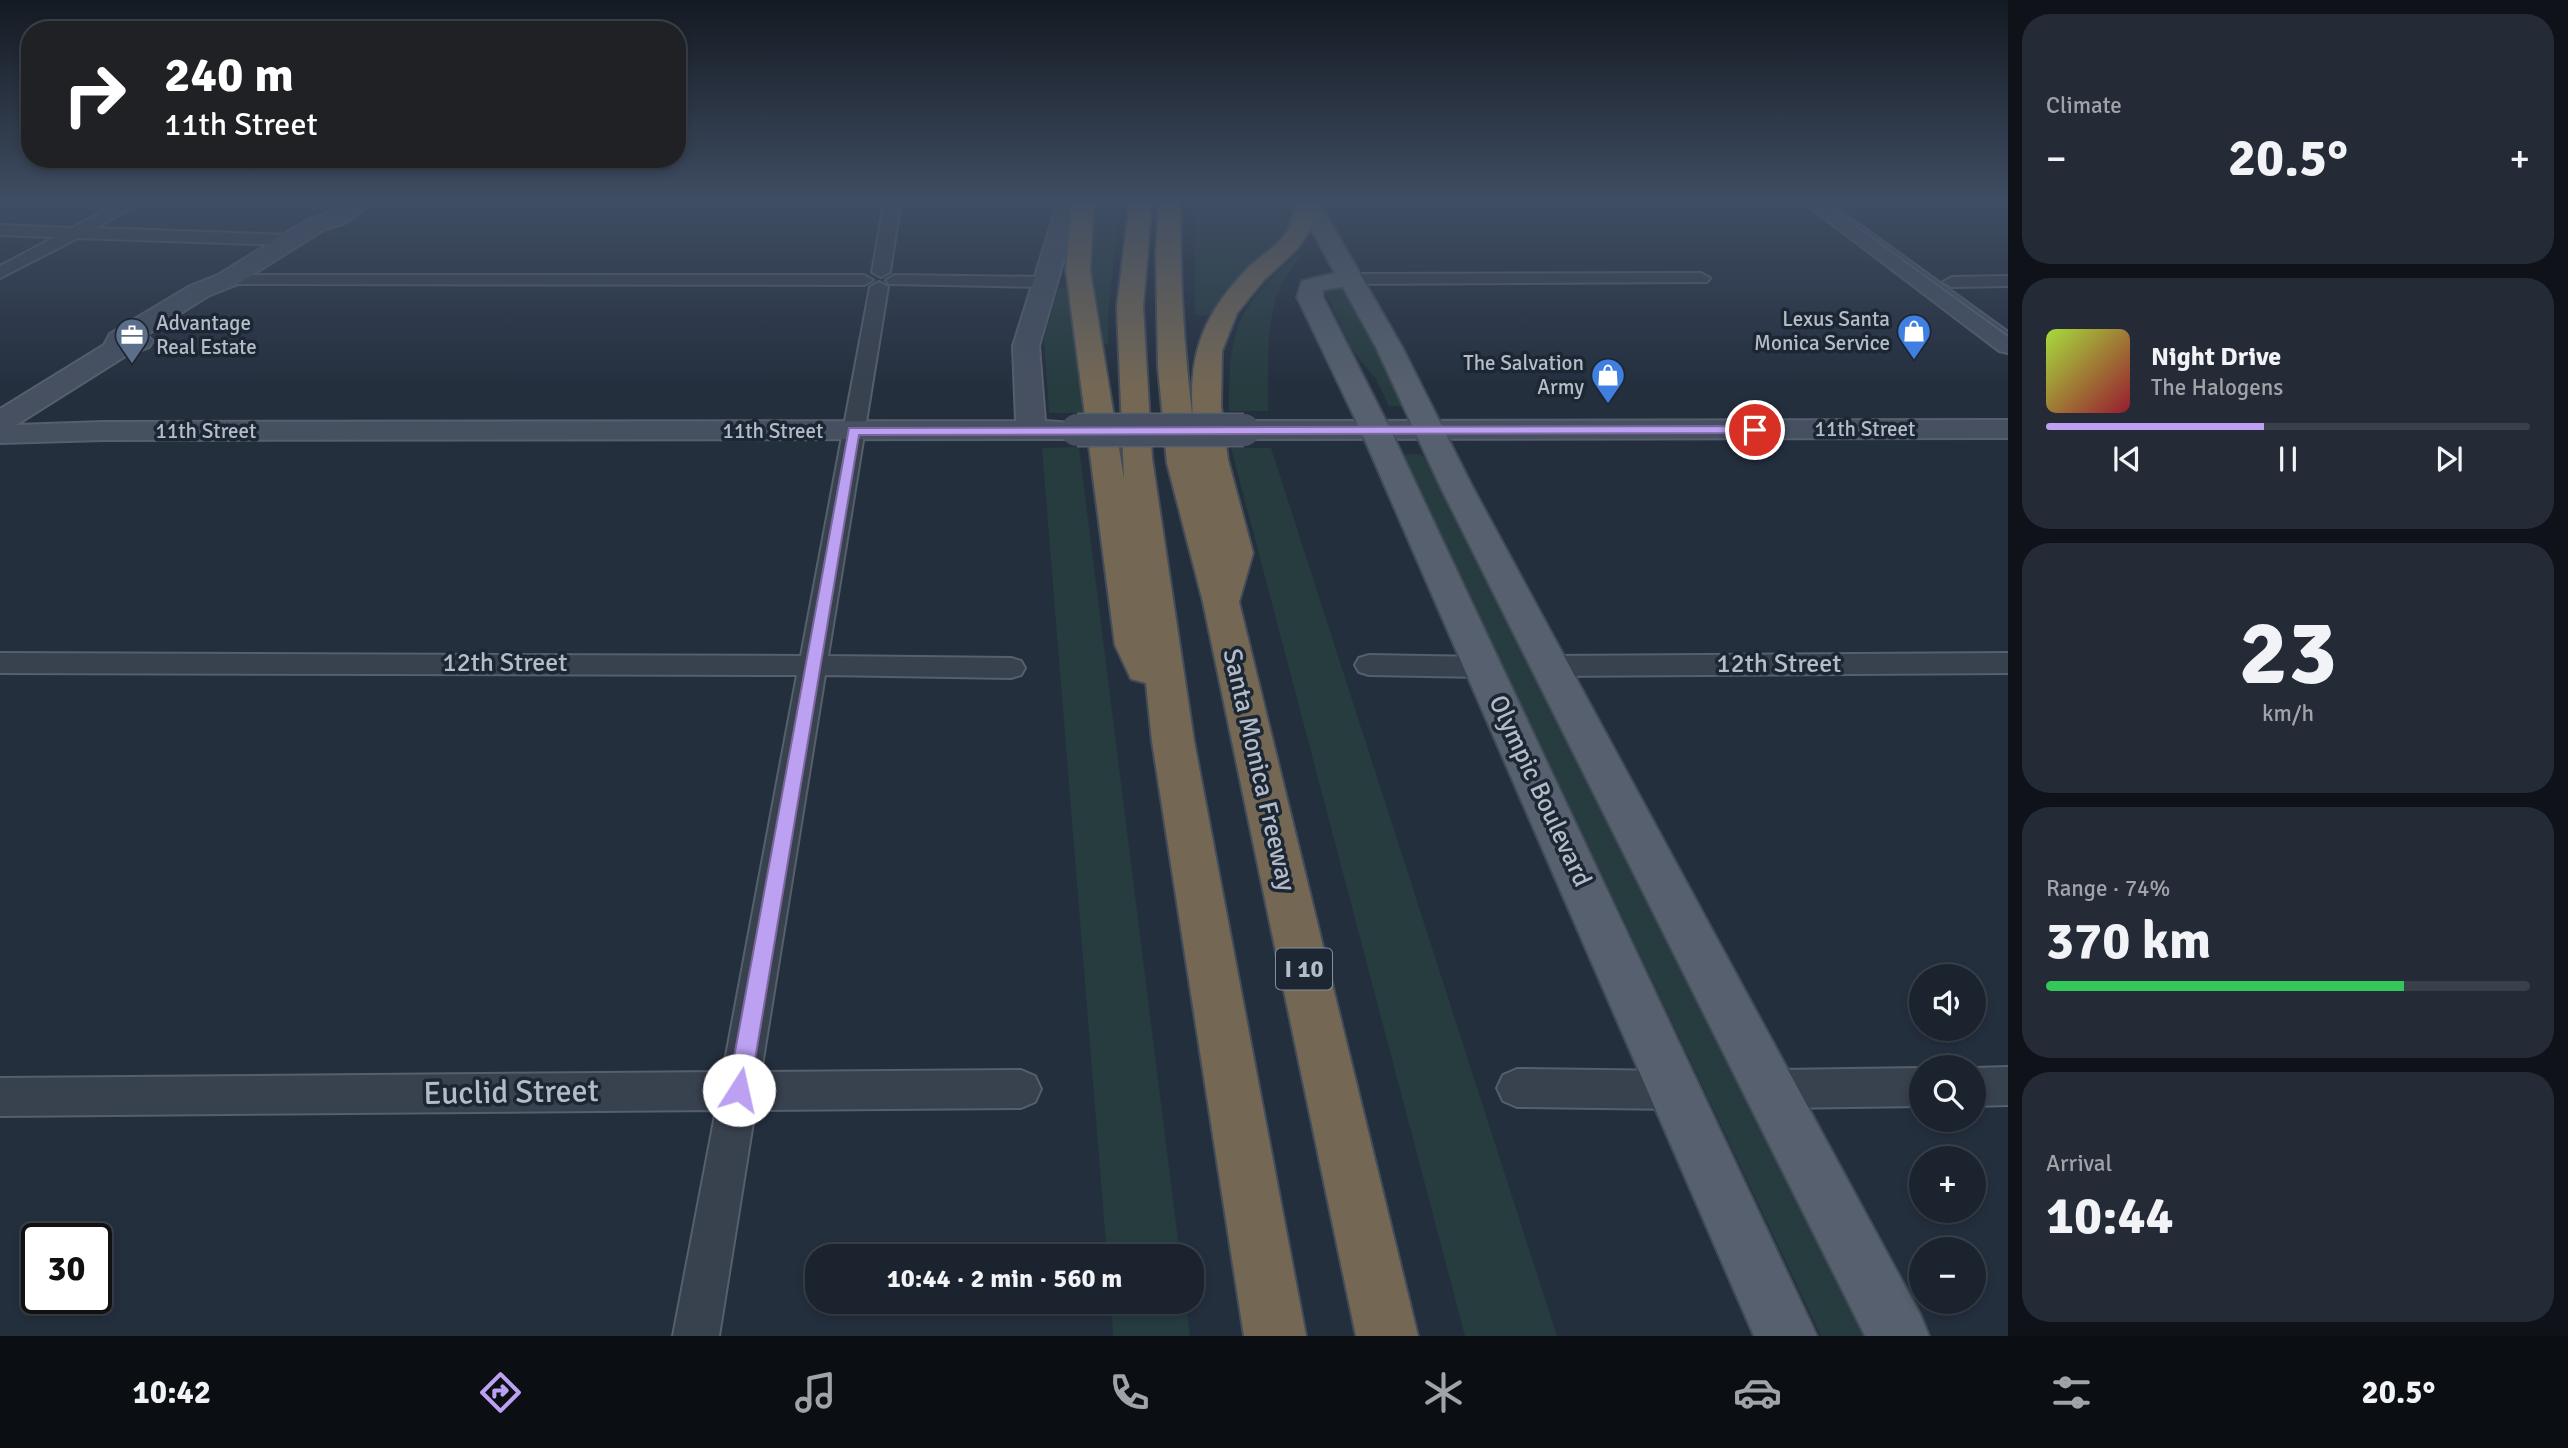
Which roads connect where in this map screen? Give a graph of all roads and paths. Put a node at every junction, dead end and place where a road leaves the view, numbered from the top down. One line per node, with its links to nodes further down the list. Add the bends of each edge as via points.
1 (22, 261): 12 (street)
2 (256, 261): 15 (main road)
3 (883, 261): 16 (street)
4 (1051, 261): 18 (main road)
5 (1079, 261): 37 (highway, via 1088,351 1134,645)
6 (1135, 261): 37 (highway, via 1130,307 1137,458)
7 (1168, 261): 29 (highway, Santa Monica Freeway / I 10, via 1172,367 1183,463)
8 (1270, 261): 29 (highway, via 1233,301 1208,351 1206,406 1213,460 1236,553)
9 (1343, 261): 14 (main road)
10 (1895, 261): 21 (main road)
11 (1923, 261): 19 (main road)
12 (0, 273)
13 (1701, 278): 14 (street)
14 (1353, 279): 26 (main road, Olympic Boulevard, via 1317,283 1311,286 1310,297); 27 (main road)
15 (227, 280): 16 (street); 22 (main road, via 217,292 140,341 117,349)
16 (880, 280): 18 (street); 25 (street)
17 (2008, 281): 19 (street)
18 (1045, 282): 24 (main road, via 1026,346)
19 (1952, 282): 20 (main road)
20 (2008, 321)
21 (2008, 345)
22 (0, 422)
23 (2008, 429): 27 (main road, 11th Street)
24 (1031, 430): 25 (main road, 11th Street); 26 (main road, 11th Street, bridge)
25 (853, 431): 28 (main road, 11th Street); 32 (street)
26 (1376, 431): 27 (main road, 11th Street); 35 (main road, Olympic Boulevard)
27 (1429, 431): 34 (main road)
28 (0, 434)
29 (1221, 602): 49 (highway, Santa Monica Freeway / I 10)
30 (0, 663): 32 (street, 12th Street)
31 (2008, 663): 34 (street, 12th Street)
32 (813, 665): 36 (street, 12th Street); 44 (street)
33 (1369, 665): 35 (street)
34 (1550, 666): 43 (main road)
35 (1483, 667): 45 (main road, Olympic Boulevard)
36 (1011, 668)
37 (1173, 741): 48 (highway)
38 (2008, 1086): 40 (street)
39 (1909, 1087): 43 (street)
40 (1986, 1087)
41 (1517, 1088): 45 (street)
42 (1021, 1089): 44 (street, Euclid Street)
43 (1771, 1089): 51 (main road)
44 (739, 1090): 46 (street, Euclid Street); 47 (street)
45 (1677, 1090): 50 (main road, Olympic Boulevard)
46 (0, 1097)
47 (696, 1336)
48 (1275, 1336)
49 (1387, 1336)
50 (1786, 1336)
51 (1898, 1336)

